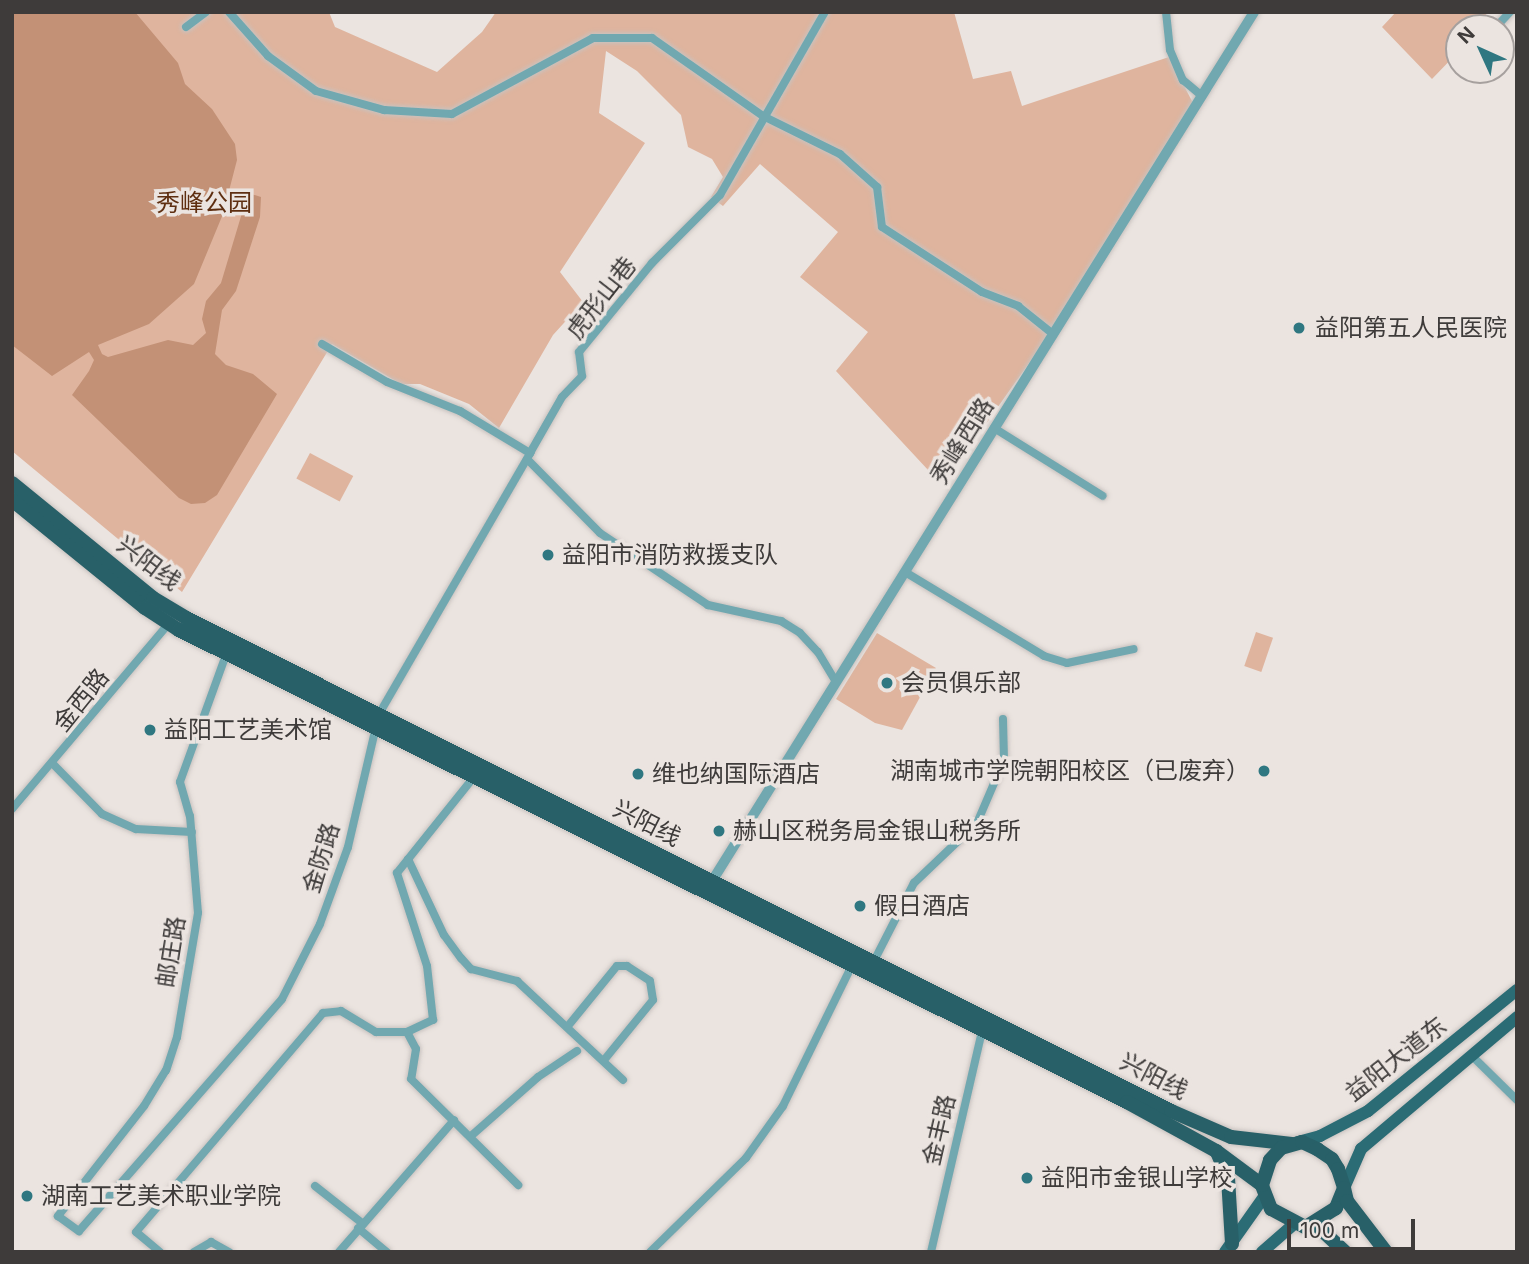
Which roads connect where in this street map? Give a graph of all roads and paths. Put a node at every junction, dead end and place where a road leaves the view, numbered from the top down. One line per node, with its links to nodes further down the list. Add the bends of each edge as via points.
1 (206, 12): 6 (street)
2 (229, 12): 8 (street, via 294,79 316,91 383,110 452,114 593,38 652,38)
3 (825, 12): 8 (street, 虎形山巷)
4 (1166, 12): 7 (street, via 1170,50 1183,80)
5 (1254, 12): 7 (street, 秀峰西路)
6 (186, 27)
7 (1202, 96): 9 (street, 秀峰西路)
8 (762, 116): 9 (street, via 840,154 877,187 882,227 982,292 1018,306); 12 (street, 虎形山巷, via 720,195 652,263 579,352 582,376 562,397)
9 (1053, 334): 11 (street, 秀峰西路)
10 (323, 344): 12 (street, via 387,382 460,411)
11 (994, 428): 14 (street); 16 (street, 秀峰西路)
12 (529, 456): 20 (street, via 600,533 708,605 781,621 818,652); 22 (street, 金防路)
13 (12, 483): 17 (highway, 兴阳线)
14 (1103, 496)
15 (12, 500): 17 (highway, 兴阳线)
16 (905, 572): 19 (street, via 1044,656 1067,663); 20 (street, 秀峰西路)
17 (173, 618): 18 (highway, 兴阳线); 23 (street, 金西路)
18 (229, 647): 22 (highway, 兴阳线); 26 (street, 邮庄路, via 180,782)
19 (1134, 649)
20 (836, 682): 28 (street, 秀峰西路)
21 (1003, 719): 29 (street, via 1004,760 977,823 914,883)
22 (377, 721): 24 (highway, 兴阳线); 28 (highway, 兴阳线); 54 (street, 金防路, via 348,847 320,925 282,999)
23 (53, 764): 25 (street, 金西路); 26 (street, via 102,814 136,829)
24 (474, 777): 27 (street); 28 (highway, 兴阳线)
25 (12, 809)
26 (192, 832): 54 (street, 邮庄路, via 198,913 177,1037 166,1070 144,1106 58,1216)
27 (408, 859): 34 (street, via 444,936 461,958 471,968 517,981); 35 (street, via 397,873 427,966 434,1006 433,1020)
28 (709, 887): 29 (highway, 兴阳线); 30 (highway, 兴阳线)
29 (874, 961): 33 (highway, 兴阳线)
30 (852, 965): 33 (highway, 兴阳线); 62 (street, via 783,1106 746,1158)
31 (1517, 990): 40 (main road, 益阳大道东)
32 (1517, 1017): 37 (main road)
33 (984, 1023): 45 (highway, 兴阳线, via 1231,1137); 46 (highway, 兴阳线); 63 (street, 金丰路)
34 (568, 1026): 38 (street); 38 (street, via 617,966 627,966 650,982 653,1000)
35 (407, 1032): 43 (street, via 416,1049 411,1079); 57 (street, via 376,1032 341,1011 323,1013 136,1232)
36 (578, 1051): 44 (street, via 538,1077)
37 (1471, 1055): 41 (street); 42 (main road)
38 (604, 1060): 39 (street)
39 (623, 1080)
40 (1395, 1088): 42 (main road); 45 (main road, 益阳大道东, via 1356,1117 1320,1136)
41 (1517, 1100)
42 (1410, 1106): 49 (main road, via 1362,1149)
43 (454, 1120): 44 (street); 53 (street)
44 (471, 1136): 47 (street)
45 (1292, 1144): 49 (highway, via 1302,1142 1332,1159); 50 (highway, via 1270,1160)
46 (1216, 1151): 50 (highway, 兴阳线); 55 (highway, via 1228,1178)
47 (518, 1185)
48 (315, 1186): 53 (street)
49 (1344, 1188): 52 (highway, via 1336,1208); 65 (highway, via 1364,1228)
50 (1263, 1191): 51 (highway, via 1271,1209); 55 (main road)
51 (1294, 1224): 52 (highway); 64 (main road)
52 (1315, 1224): 56 (highway)
53 (360, 1225): 60 (street); 61 (street)
54 (79, 1231)
55 (1228, 1248)
56 (1343, 1250)
57 (160, 1252)
58 (194, 1252): 59 (street, via 211,1242)
59 (229, 1252)
60 (339, 1252)
61 (387, 1252)
62 (650, 1252)
63 (930, 1252)
64 (1262, 1252)
65 (1386, 1252)

